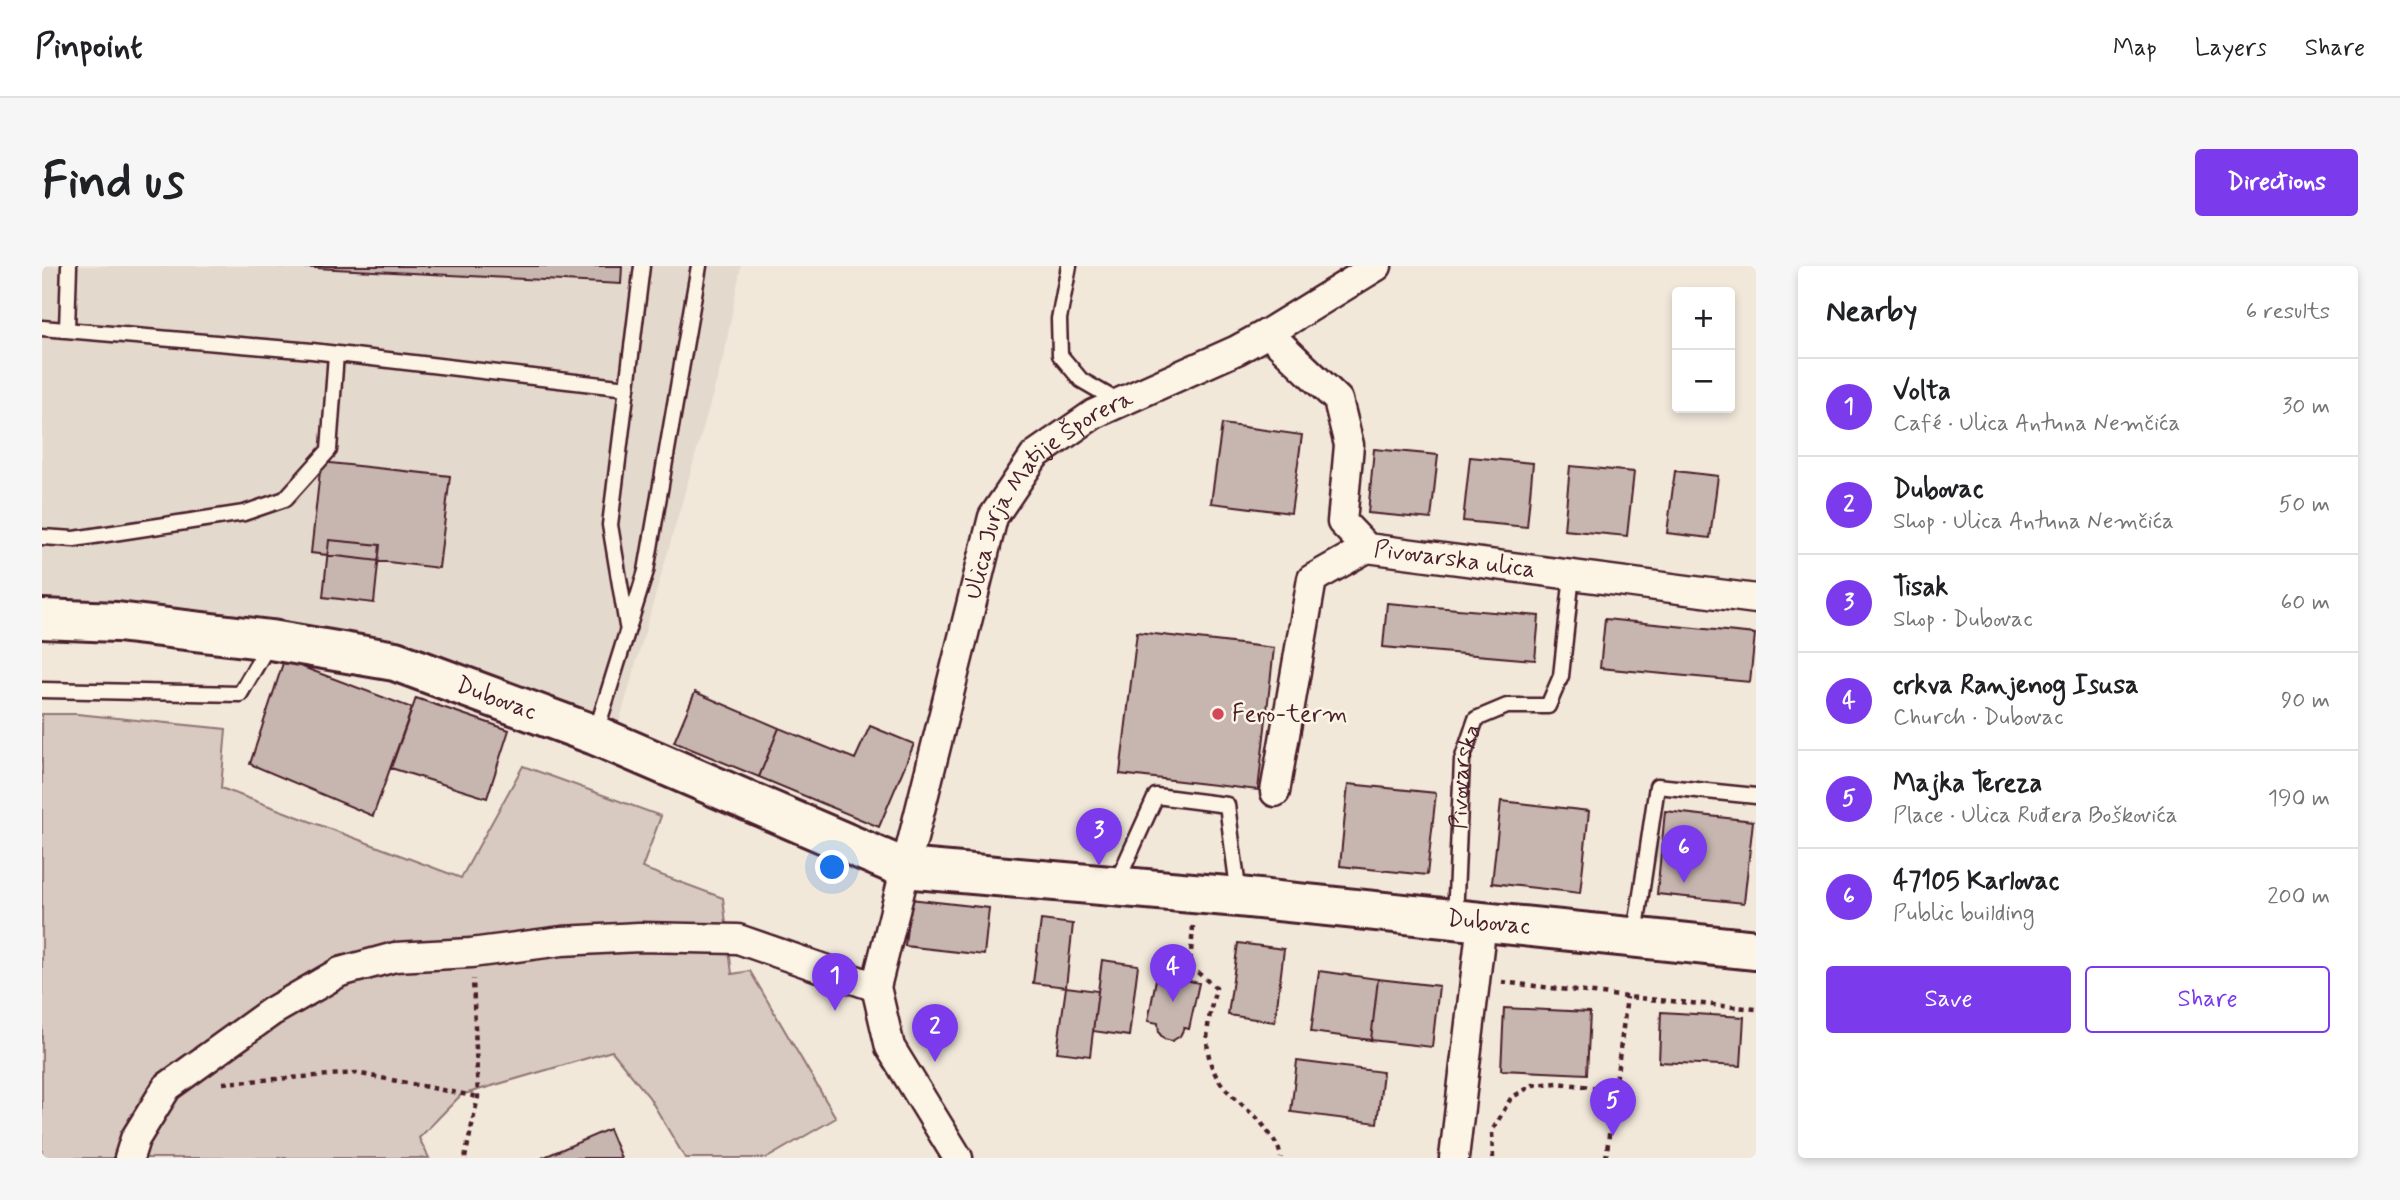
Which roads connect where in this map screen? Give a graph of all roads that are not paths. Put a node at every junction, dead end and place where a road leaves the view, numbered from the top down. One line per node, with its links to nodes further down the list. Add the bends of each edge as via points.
1 (69, 266): 7 (lane)
2 (642, 266): 10 (lane)
3 (699, 266): 17 (lane, via 646,571)
4 (1069, 266): 11 (lane, via 1059,319 1060,355 1081,380)
5 (1377, 266): 8 (street, Ulica Jurja Matije Šporera)
6 (42, 328): 7 (lane)
7 (66, 329): 9 (lane)
8 (1268, 333): 11 (street, Ulica Jurja Matije Šporera); 13 (street, Pivovarska ulica, via 1338,400 1349,444 1342,522)
9 (336, 354): 10 (lane); 12 (lane, via 329,450 285,499 244,513 74,539)
10 (627, 388): 17 (lane, via 610,525)
11 (1119, 402): 23 (street, Ulica Jurja Matije Šporera, via 1035,455 993,517)
12 (42, 537)
13 (1367, 548): 14 (street, Pivovarska ulica); 21 (street, via 1312,579)
14 (1572, 575): 15 (street, Pivovarska ulica); 26 (lane, Pivovarska, via 1561,676 1548,706 1507,706 1476,719 1462,760)
15 (1756, 599)
16 (42, 619): 18 (main road, Dubovac, via 117,622)
17 (627, 631): 20 (lane)
18 (271, 640): 19 (lane, via 240,694); 20 (main road, Dubovac, via 395,661)
19 (42, 690)
20 (595, 735): 23 (main road, Dubovac)
21 (1275, 792)
22 (1756, 796): 27 (lane, via 1657,786)
23 (904, 868): 24 (main road, Dubovac); 29 (street, Ulica Jurja Matije Šporera)
24 (1115, 887): 25 (main road, Dubovac); 25 (lane, via 1157,796 1227,806)
25 (1239, 897): 26 (main road, Dubovac)
26 (1469, 921): 27 (main road, Dubovac); 32 (street, via 1477,979)
27 (1635, 937): 28 (main road, Dubovac)
28 (1756, 950)
29 (876, 987): 30 (street, via 738,939 600,939 395,957 341,972 271,1012 167,1087 135,1139); 31 (street, via 890,1047)
30 (129, 1158)
31 (958, 1158)
32 (1454, 1158)

